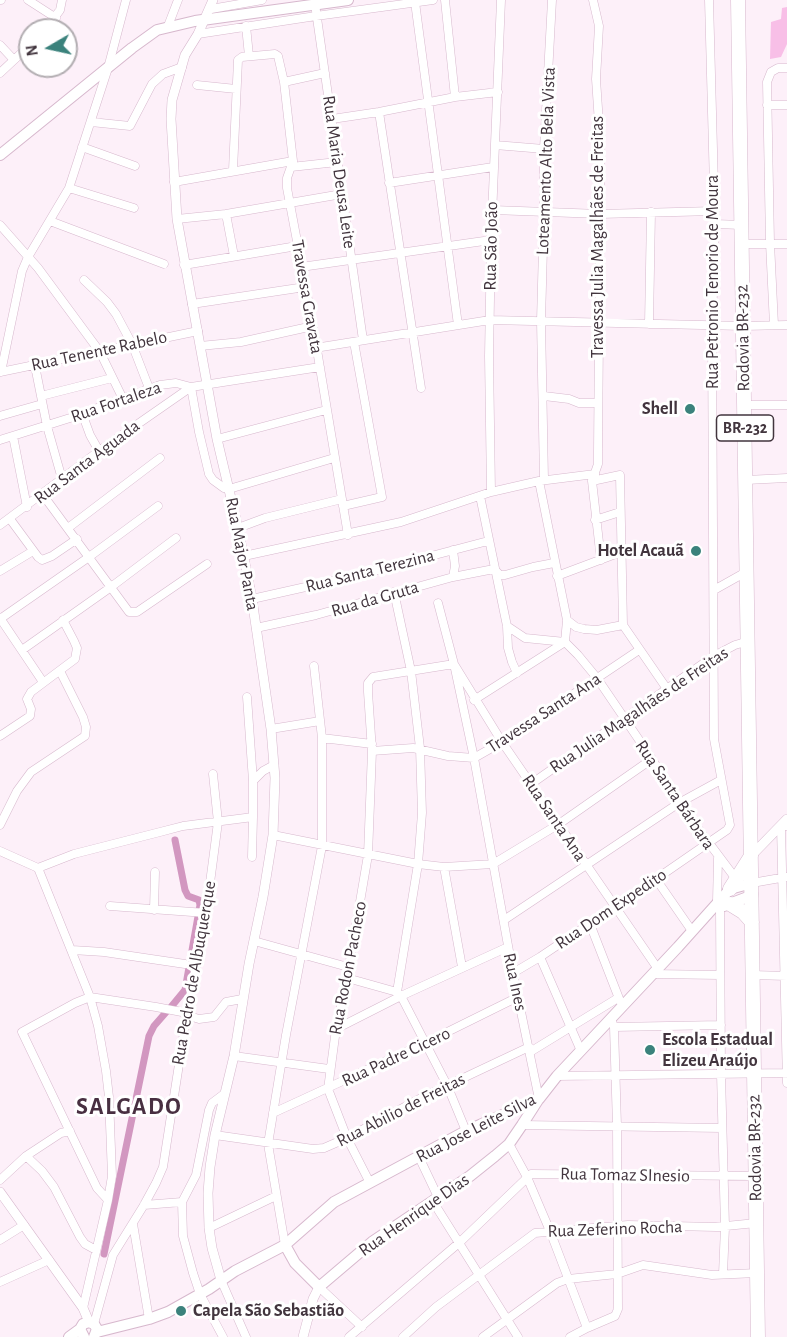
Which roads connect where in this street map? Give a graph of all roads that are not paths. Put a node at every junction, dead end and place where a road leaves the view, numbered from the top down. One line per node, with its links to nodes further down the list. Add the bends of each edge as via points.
1 (28, 0): 17 (street)
2 (62, 0): 17 (street)
3 (126, 0): 26 (street)
4 (178, 0): 19 (street)
5 (262, 0): 15 (street)
6 (348, 0): 16 (main road)
7 (433, 0): 14 (street)
8 (445, 0): 35 (street)
9 (501, 0): 34 (street, Rua São João)
10 (552, 0): 44 (street, Loteamento Alto Bela Vista)
11 (593, 0): 63 (street, Travessa Julia Magalhães de Freitas, via 599,26 596,79)
12 (709, 0): 60 (street, Rua Petronio Tenorio de Moura)
13 (738, 0): 67 (highway, Rodovia BR-232 / BR-232)
14 (415, 2): 16 (street); 36 (street)
15 (212, 4): 18 (street, Rua Major Panta)
16 (315, 10): 18 (main road); 20 (street); 30 (street, Rua Maria Deusa Leite)
17 (56, 18)
18 (200, 20): 19 (main road); 21 (street, Rua Major Panta)
19 (170, 26): 26 (main road, via 150,34)
20 (246, 26): 21 (street); 23 (street)
21 (198, 34): 27 (street, Rua Major Panta)
22 (0, 45): 25 (street)
23 (249, 56): 31 (street, Travessa Gravata, via 276,54); 33 (street, via 238,60)
24 (18, 57): 25 (street)
25 (15, 60): 29 (street)
26 (108, 68): 41 (street); 45 (main road)
27 (182, 68): 41 (street, via 163,74 152,84 130,126); 52 (street, Rua Major Panta, via 171,108)
28 (787, 68): 37 (street, via 778,68 768,77)
29 (0, 73)
30 (325, 73): 31 (street); 40 (street, Rua Maria Deusa Leite)
31 (284, 82): 47 (street, Travessa Gravata)
32 (197, 85): 33 (street)
33 (236, 89): 50 (street)
34 (498, 92): 35 (street); 42 (street, Rua São João)
35 (455, 97): 36 (street)
36 (428, 103): 39 (street); 51 (street)
37 (767, 105): 38 (street); 70 (street)
38 (787, 105)
39 (379, 112): 40 (street); 53 (street)
40 (332, 119): 46 (street, Rua Maria Deusa Leite)
41 (91, 122): 43 (street)
42 (495, 145): 44 (street); 49 (street, Rua São João)
43 (82, 147): 48 (street); 54 (street)
44 (544, 149): 59 (street, Loteamento Alto Bela Vista)
45 (0, 155)
46 (337, 162): 47 (street); 55 (street, Rua Maria Deusa Leite)
47 (292, 164): 50 (street); 56 (street, Travessa Gravata, via 287,178)
48 (135, 166)
49 (493, 167): 51 (street); 58 (street, Rua São João)
50 (233, 170): 52 (street)
51 (438, 175): 53 (street); 73 (street)
52 (174, 182): 64 (street, Rua Major Panta)
53 (389, 183): 75 (street)
54 (69, 188): 57 (street); 65 (street)
55 (342, 194): 56 (street); 78 (street, Rua Maria Deusa Leite)
56 (290, 203): 62 (street); 74 (street, Travessa Gravata)
57 (134, 208)
58 (492, 210): 59 (street); 69 (street, Rua São João)
59 (544, 211): 63 (street); 86 (street, Loteamento Alto Bela Vista)
60 (714, 211): 61 (street); 66 (street, Rua Petronio Tenorio de Moura)
61 (651, 212): 63 (street); 88 (street)
62 (226, 214): 64 (street); 76 (street)
63 (600, 214): 87 (street, Travessa Julia Magalhães de Freitas)
64 (177, 219): 80 (street, Rua Major Panta)
65 (50, 221): 77 (street); 79 (street)
66 (715, 224): 67 (street); 90 (street, Rua Petronio Tenorio de Moura)
67 (742, 225): 71 (highway, Rodovia BR-232 / BR-232)
68 (2, 230): 77 (street)
69 (491, 240): 73 (street); 85 (street, Rua São João)
70 (770, 243): 71 (street); 72 (street); 91 (street)
71 (742, 244): 94 (highway, Rodovia BR-232 / BR-232)
72 (787, 244)
73 (447, 245): 75 (street); 89 (street)
74 (297, 246): 76 (street); 81 (street, Travessa Gravata)
75 (402, 254): 78 (street); 96 (street)
76 (234, 256): 80 (street)
77 (28, 257): 102 (street); 105 (street)
78 (351, 260): 81 (street); 97 (street, Rua Maria Deusa Leite)
79 (164, 264)
80 (184, 265): 84 (street, Rua Major Panta)
81 (302, 267): 83 (street, Travessa Gravata)
82 (84, 280): 99 (street, via 116,314)
83 (305, 287): 84 (street); 93 (street, Travessa Gravata)
84 (192, 304): 95 (street, Rua Major Panta)
85 (490, 320): 86 (street); 89 (street); 133 (street, Rua São João)
86 (541, 321): 87 (street); 111 (street)
87 (599, 322): 88 (street); 114 (street, Travessa Julia Magalhães de Freitas)
88 (649, 324): 90 (street)
89 (458, 325): 96 (street)
90 (712, 325): 94 (street); 163 (street, Rua Petronio Tenorio de Moura)
91 (774, 325): 92 (street); 94 (street)
92 (787, 325)
93 (313, 326): 100 (street, via 241,342); 101 (street, Travessa Gravata)
94 (744, 326): 115 (highway, Rodovia BR-232 / BR-232)
95 (198, 331): 99 (street, Rua Tenente Rabelo); 100 (street, Rua Major Panta)
96 (413, 331): 97 (street); 110 (street)
97 (363, 340): 98 (street)
98 (354, 342): 101 (street); 136 (street, via 382,497)
99 (132, 344): 102 (street, Rua Tenente Rabelo); 109 (street)
100 (201, 346): 107 (street, Rua Major Panta)
101 (315, 348): 104 (street, Travessa Gravata)
102 (100, 352): 103 (street, Rua Tenente Rabelo); 106 (street)
103 (35, 366): 105 (street, Rua Tenente Rabelo); 113 (street)
104 (320, 367): 107 (street, Rua Santa Aguada); 117 (street, Travessa Gravata)
105 (1, 372)
106 (112, 378): 112 (street); 113 (street)
107 (206, 385): 108 (street, Rua Santa Aguada); 122 (street, Rua Major Panta)
108 (192, 387): 109 (street, Rua Fortaleza, via 176,382); 124 (street, Rua Santa Aguada); 132 (street, via 209,474)
109 (149, 388): 112 (street, Rua Fortaleza)
110 (421, 388)
111 (544, 396): 114 (street); 130 (street)
112 (123, 399): 118 (street, Rua Fortaleza)
113 (42, 400): 119 (street); 120 (street)
114 (598, 403): 127 (street, Travessa Julia Magalhães de Freitas)
115 (744, 405): 116 (street); 131 (highway, Rodovia BR-232 / BR-232)
116 (787, 405)
117 (327, 410): 122 (street); 126 (street, Travessa Gravata)
118 (82, 413): 120 (street, Rua Fortaleza); 124 (street)
119 (0, 416)
120 (47, 426): 121 (street, Rua Fortaleza); 129 (street)
121 (13, 436): 123 (street, Rua Fortaleza); 138 (street)
122 (217, 439): 132 (street, Rua Major Panta)
123 (0, 440)
124 (99, 451): 129 (street, Rua Santa Aguada)
125 (160, 458): 143 (street)
126 (334, 458): 132 (street); 136 (street, Travessa Gravata)
127 (594, 478): 130 (street); 139 (street, via 620,474); 141 (street, Travessa Julia Magalhães de Freitas)
128 (787, 478): 131 (street)
129 (63, 479): 134 (street, Rua Santa Aguada)
130 (542, 480): 133 (street); 155 (street)
131 (746, 480): 159 (highway, Rodovia BR-232 / BR-232)
132 (229, 489): 144 (street, Rua Major Panta)
133 (491, 492): 135 (street)
134 (43, 495): 138 (street, Rua Santa Aguada); 143 (street)
135 (480, 496): 145 (street); 148 (street)
136 (342, 502): 144 (street, via 265,518); 145 (street, Travessa Gravata)
137 (159, 506): 153 (street)
138 (27, 507): 140 (street, Rua Santa Aguada)
139 (620, 512): 141 (street); 150 (street)
140 (10, 519): 142 (street, Rua Santa Aguada); 151 (street)
141 (595, 520): 154 (street, Travessa Julia Magalhães de Freitas)
142 (0, 525)
143 (68, 528): 147 (street)
144 (238, 528): 152 (street, Rua Major Panta)
145 (348, 535): 152 (street)
146 (176, 538): 162 (street)
147 (77, 539): 151 (street, via 48,559 42,560); 153 (street)
148 (488, 541): 149 (street, Rua Santa Terezina); 157 (street)
149 (453, 550): 161 (street); 165 (street, Rua Santa Terezina)
150 (621, 552): 154 (street); 170 (street)
151 (36, 554): 158 (street)
152 (244, 556): 165 (street, Rua Major Panta)
153 (89, 557): 162 (street); 167 (street)
154 (601, 560): 160 (street)
155 (554, 563): 157 (street, via 505,575); 160 (street)
156 (207, 564): 162 (street, via 137,612 129,612)
157 (494, 569): 161 (street, Rua da Gruta); 171 (street)
158 (0, 571)
159 (746, 572): 163 (street); 173 (highway, Rodovia BR-232 / BR-232)
160 (557, 576): 169 (street)
161 (453, 577): 164 (street, Rua da Gruta)
162 (111, 587): 168 (street)
163 (714, 590): 177 (street, Rua Petronio Tenorio de Moura)
164 (394, 592): 172 (street, Rua da Gruta); 181 (street)
165 (252, 599): 172 (street, Rua Major Panta)
166 (438, 603): 178 (street)
167 (0, 618): 175 (street)
168 (63, 620): 175 (street); 180 (street, via 77,648 75,659)
169 (567, 620): 170 (street, via 576,627 597,630); 174 (street)
170 (623, 625): 176 (street)
171 (507, 626): 174 (street, via 528,639); 182 (street, via 508,648)
172 (256, 628): 190 (street, Rua Major Panta)
173 (749, 641): 177 (street, Rua Julia Magalhães de Freitas); 214 (highway, Rodovia BR-232 / BR-232)
174 (565, 642): 182 (street); 183 (street, Rua Santa Bárbara)
175 (22, 650): 184 (street)
176 (639, 650): 183 (street, Travessa Santa Ana); 185 (street)
177 (714, 656): 185 (street, Rua Julia Magalhães de Freitas); 200 (street, Rua Petronio Tenorio de Moura, via 714,739)
178 (454, 664): 181 (street); 187 (street, Rua Santa Ana); 196 (street, Rua Ines)
179 (314, 666): 189 (street)
180 (60, 671): 184 (street); 208 (street, via 83,717 84,736 31,772)
181 (411, 671): 194 (street, Rua Rodon Pacheco, via 373,677 368,683); 195 (street)
182 (517, 672): 187 (street)
183 (597, 678): 188 (street, Rua Santa Bárbara); 193 (street, Travessa Santa Ana)
184 (43, 682): 191 (street, via 28,696 30,716)
185 (667, 689): 188 (street, Rua Julia Magalhães de Freitas)
186 (247, 696): 201 (street)
187 (474, 700): 193 (street, Rua Santa Ana)
188 (623, 718): 197 (street, Rua Santa Bárbara); 202 (street, Rua Julia Magalhães de Freitas)
189 (320, 721): 190 (street); 192 (street)
190 (271, 729): 198 (street, Rua Major Panta)
191 (0, 736)
192 (322, 738): 194 (street, Travessa Santa Ana); 211 (street)
193 (502, 742): 196 (street, Travessa Santa Ana); 202 (street, Rua Santa Ana)
194 (372, 747): 195 (street, Travessa Santa Ana); 213 (street, Rua Rodon Pacheco)
195 (420, 748): 196 (street, Travessa Santa Ana); 217 (street, via 422,813)
196 (474, 758): 218 (street, Rua Ines)
197 (652, 759): 203 (street, Rua Santa Bárbara); 207 (street)
198 (274, 765): 201 (street); 209 (street, Rua Major Panta)
199 (213, 774): 205 (street, Rua Pedro de Albuquerque)
200 (721, 780): 203 (street); 210 (street, Rua Dom Expedito, via 728,830)
201 (254, 782): 204 (street)
202 (531, 784): 207 (street, Rua Santa Ana)
203 (679, 803): 210 (street, Rua Santa Bárbara); 219 (street)
204 (253, 817): 205 (street); 215 (street)
205 (218, 822): 221 (street, via 183,826 74,854); 231 (street, Rua Pedro de Albuquerque)
206 (785, 823): 214 (street); 223 (street)
207 (559, 824): 218 (street); 219 (street, Rua Santa Ana)
208 (0, 825)
209 (273, 835): 211 (street); 237 (street, Rua Major Panta)
210 (707, 843): 216 (street, Rua Santa Bárbara); 224 (street, Rua Dom Expedito)
211 (322, 846): 213 (street); 240 (street)
212 (0, 851): 221 (street)
213 (368, 855): 217 (street); 244 (street, Rua Rodon Pacheco)
214 (751, 856): 225 (highway); 226 (highway, BR-232)
215 (252, 857)
216 (718, 858): 225 (street, Rua Santa Bárbara); 228 (street)
217 (418, 864): 220 (street); 251 (street)
218 (493, 864): 220 (street); 232 (street, Rua Ines)
219 (586, 865): 229 (street, Rua Santa Ana); 232 (street)
220 (444, 867): 243 (street)
221 (38, 868): 239 (street)
222 (155, 872): 230 (street)
223 (785, 877): 226 (street); 235 (street)
224 (656, 879): 229 (street, Rua Dom Expedito); 236 (street)
225 (733, 884): 226 (main road); 228 (main road, Rua Jose Leite Silva)
226 (752, 889): 228 (main road, Rua Jose Leite Silva); 233 (highway, BR-232)
227 (110, 906): 230 (street)
228 (719, 906): 233 (highway, via 743,912); 236 (main road, Rua Jose Leite Silva); 247 (street)
229 (615, 907): 234 (street, Rua Dom Expedito); 245 (street, Rua Santa Ana)
230 (154, 910): 231 (street)
231 (201, 913): 256 (street, Rua Pedro de Albuquerque)
232 (504, 920): 238 (street, Rua Ines)
233 (752, 922): 248 (highway, Rodovia BR-232 / BR-232)
234 (590, 924): 241 (street, Rua Dom Expedito); 255 (street)
235 (785, 926): 249 (street)
236 (692, 931): 245 (main road, Rua Jose Leite Silva)
237 (254, 941): 240 (street); 254 (street, Rua Major Panta)
238 (508, 947): 243 (street); 246 (street, Rua Ines)
239 (72, 950): 242 (street); 252 (street)
240 (302, 955): 244 (street); 266 (street)
241 (540, 957): 246 (street, Rua Dom Expedito); 260 (street)
242 (185, 964)
243 (462, 967): 251 (street)
244 (348, 968): 250 (street, Rua Rodon Pacheco)
245 (655, 971): 247 (street); 255 (main road, Rua Jose Leite Silva)
246 (513, 973): 253 (street, Rua Ines)
247 (720, 975): 258 (street)
248 (752, 975): 249 (street); 269 (highway, Rodovia BR-232 / BR-232)
249 (785, 976): 259 (street)
250 (347, 978): 251 (street); 261 (street, Rua Rodon Pacheco)
251 (399, 994): 261 (street); 262 (street)
252 (90, 997): 256 (street); 282 (street, via 22,1032); 299 (street, via 109,1097 112,1176)
253 (518, 998): 262 (street, Rua Padre Cicero); 263 (street, Rua Ines)
254 (242, 999): 256 (street, via 226,1002 214,1017); 265 (street, Rua Major Panta)
255 (620, 1002): 257 (main road, Rua Jose Leite Silva); 260 (street, Rua Abilio de Freitas)
256 (187, 1014): 301 (street, Rua Pedro de Albuquerque, via 163,1167)
257 (613, 1023): 258 (street); 264 (main road, Rua Jose Leite Silva); 272 (street)
258 (721, 1025): 270 (street)
259 (786, 1025): 268 (street)
260 (570, 1028): 263 (street, Rua Abilio de Freitas); 264 (street)
261 (336, 1029): 267 (street, Rua Rodon Pacheco)
262 (425, 1043): 274 (street); 275 (street, Rua Padre Cicero)
263 (529, 1050): 274 (street, Rua Abilio de Freitas); 277 (street, Rua Ines)
264 (581, 1051): 271 (main road, Rua Jose Leite Silva)
265 (234, 1056): 266 (street); 276 (street, Rua Major Panta)
266 (281, 1063): 267 (street); 278 (street)
267 (329, 1069): 275 (street, Rua Rodon Pacheco)
268 (787, 1072): 269 (street); 273 (street)
269 (754, 1073): 270 (street); 292 (highway, Rodovia BR-232 / BR-232)
270 (721, 1074): 272 (street); 281 (street)
271 (557, 1076): 272 (street); 277 (main road, Rua Jose Leite Silva)
272 (616, 1076): 280 (street)
273 (787, 1083)
274 (447, 1085): 283 (street); 285 (street, Rua Abilio de Freitas)
275 (328, 1089): 278 (street, Rua Padre Cicero); 285 (street, Rua Rodon Pacheco)
276 (224, 1094): 284 (street, Rua Major Panta); 300 (street, Rua Major Panta, via 208,1110 196,1175)
277 (538, 1099): 279 (main road, Rua Henrique Dias); 283 (main road, Rua Jose Leite Silva)
278 (273, 1113): 286 (street)
279 (522, 1125): 280 (street); 287 (main road, Rua Henrique Dias)
280 (617, 1126): 281 (street); 290 (street)
281 (722, 1128): 291 (street)
282 (70, 1131): 288 (street, via 61,1132); 299 (street, via 97,1188)
283 (466, 1131): 289 (main road, Rua Jose Leite Silva)
284 (215, 1135): 286 (street, Rua Abilio de Freitas); 307 (street, Rua Major Panta, via 208,1194)
285 (347, 1138): 286 (street, Rua Abilio de Freitas, via 314,1149); 295 (street, Rua Rodon Pacheco)
286 (268, 1144): 297 (street)
287 (508, 1144): 293 (street); 298 (main road, Rua Henrique Dias)
288 (26, 1156): 294 (street); 312 (street, via 54,1187 85,1244)
289 (419, 1157): 295 (main road, Rua Jose Leite Silva); 298 (street)
290 (616, 1176): 291 (street, Rua Tomaz SInesio); 293 (street, Rua Tomaz SInesio, via 535,1173); 305 (street)
291 (724, 1176): 292 (street, Rua Tomaz SInesio); 306 (street)
292 (756, 1176): 302 (highway, Rodovia BR-232 / BR-232)
293 (527, 1177): 308 (street); 310 (street)
294 (0, 1180)
295 (370, 1183): 311 (main road, Rua Jose Leite Silva, via 334,1202)
296 (0, 1192): 304 (street)
297 (276, 1196): 307 (street); 311 (street)
298 (435, 1198): 310 (street); 321 (main road, Rua Henrique Dias, via 372,1242)
299 (108, 1200): 312 (street)
300 (182, 1202): 301 (street); 322 (street, Rua Major Panta, via 183,1236)
301 (144, 1205): 303 (street, Rua Pedro de Albuquerque)
302 (756, 1223): 306 (street, Rua Zeferino Rocha); 314 (highway, Rodovia BR-232 / BR-232)
303 (134, 1224): 324 (street); 328 (street, Rua Pedro de Albuquerque, via 113,1255)
304 (24, 1225): 309 (street); 313 (street)
305 (617, 1226): 306 (street, Rua Zeferino Rocha); 308 (street, Rua Zeferino Rocha); 315 (street)
306 (725, 1227): 316 (street)
307 (209, 1228): 319 (street, Rua Major Panta)
308 (550, 1231): 317 (street, Rua Zeferino Rocha, via 528,1236); 318 (street)
309 (0, 1240)
310 (460, 1242): 317 (street); 326 (street)
311 (285, 1245): 319 (main road, Rua Jose Leite Silva); 321 (main road, via 295,1263)
312 (96, 1250): 323 (street)
313 (49, 1260): 320 (street); 323 (street)
314 (757, 1273): 316 (street); 338 (highway, Rodovia BR-232 / BR-232)
315 (617, 1274): 316 (street, via 643,1265); 318 (street); 327 (street, via 617,1313)
316 (723, 1274)
317 (478, 1276): 325 (street); 334 (street, Rua Zeferino Rocha)
318 (568, 1279): 325 (street); 327 (street)
319 (221, 1280): 322 (main road, Rua Jose Leite Silva); 331 (street, Rua Major Panta)
320 (0, 1282)
321 (319, 1287): 326 (street); 332 (street, Rua Henrique Dias, via 312,1299)
322 (200, 1294): 324 (main road, Rua Jose Leite Silva); 330 (street, Rua Major Panta)
323 (83, 1308): 328 (street)
324 (150, 1319): 328 (main road, Rua Jose Leite Silva)
325 (507, 1320): 335 (street); 336 (street)
326 (362, 1327): 333 (street)
327 (587, 1328): 337 (street)
328 (92, 1331): 329 (main road)
329 (69, 1337)
330 (223, 1337)
331 (246, 1337)
332 (303, 1337)
333 (349, 1337)
334 (402, 1337)
335 (483, 1337)
336 (518, 1337)
337 (570, 1337)
338 (758, 1337)

